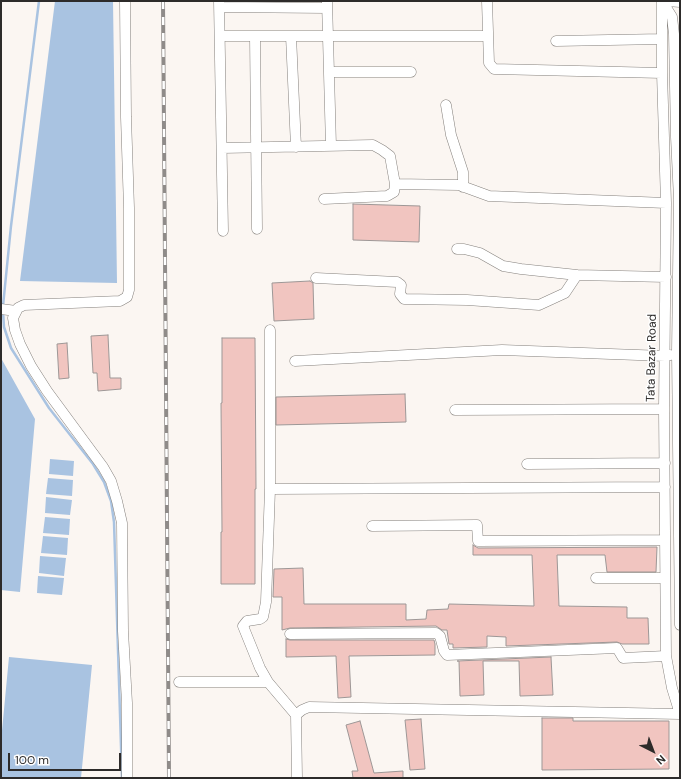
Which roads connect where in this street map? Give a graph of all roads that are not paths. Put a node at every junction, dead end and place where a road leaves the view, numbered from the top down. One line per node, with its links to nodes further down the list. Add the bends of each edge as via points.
1 (125, 1): 36 (street, via 129,208 127,297 120,301 24,305)
2 (488, 1): 12 (street)
3 (662, 1): 13 (street, Tata Bazar Road); 18 (street, Tata Bazar Road, via 672,17)
4 (667, 1): 5 (street)
5 (680, 2)
6 (219, 4): 7 (street); 8 (street)
7 (327, 4): 11 (street)
8 (220, 36): 9 (street); 23 (street)
9 (255, 36): 10 (street); 24 (street)
10 (291, 36): 11 (street); 22 (street)
11 (328, 36): 12 (street); 15 (street)
12 (488, 36): 17 (street, via 489,63 494,69)
13 (662, 39): 14 (street); 17 (street, Tata Bazar Road)
14 (556, 41)
15 (329, 72): 16 (street); 21 (street)
16 (411, 72)
17 (662, 73): 29 (street, Tata Bazar Road)
18 (677, 74): 20 (street, Tata Bazar Road)
19 (446, 105): 26 (street, via 463,172)
20 (678, 137): 28 (street, Tata Bazar Road)
21 (331, 146): 22 (street); 25 (street, via 373,145 382,150 390,156)
22 (296, 147): 24 (street)
23 (222, 148): 24 (street); 31 (street)
24 (256, 148): 30 (street)
25 (395, 184): 26 (street); 27 (street, via 394,192 387,196)
26 (463, 187): 29 (street, via 489,196)
27 (324, 199)
28 (679, 199): 38 (street, Tata Bazar Road)
29 (666, 203): 34 (street, Tata Bazar Road)
30 (257, 229)
31 (223, 231)
32 (457, 249): 33 (street, via 480,253 503,266)
33 (577, 275): 34 (street); 35 (street, via 565,293 539,305 404,299 400,294 401,285 397,282)
34 (666, 277): 39 (street, Tata Bazar Road)
35 (316, 278)
36 (9, 310): 60 (street, via 30,366 103,467 111,481 117,501 122,523)
37 (270, 330): 47 (street)
38 (679, 352): 39 (street); 43 (street, Tata Bazar Road)
39 (665, 356): 40 (street, via 502,350); 41 (street, Tata Bazar Road)
40 (295, 361)
41 (664, 409): 42 (street); 44 (street, Tata Bazar Road)
42 (455, 410)
43 (679, 431): 50 (street, Tata Bazar Road)
44 (665, 463): 45 (street); 46 (street, Tata Bazar Road)
45 (527, 464)
46 (665, 486): 47 (street); 49 (street, Tata Bazar Road)
47 (270, 489): 57 (street, via 264,616 247,621 243,626)
48 (372, 526): 49 (street, via 477,525 478,541)
49 (665, 540): 52 (street, Tata Bazar Road)
50 (680, 551): 53 (street, Tata Bazar Road)
51 (596, 578): 52 (street)
52 (665, 578): 55 (street, Tata Bazar Road)
53 (680, 625)
54 (290, 634): 55 (street, via 436,633 440,636 447,655 617,648 623,658)
55 (666, 656): 58 (street, Tata Bazar Road)
56 (180, 682): 57 (street)
57 (268, 682): 59 (street)
58 (680, 714): 59 (street, via 309,707)
59 (296, 715): 61 (street)
60 (127, 778)
61 (297, 778)

